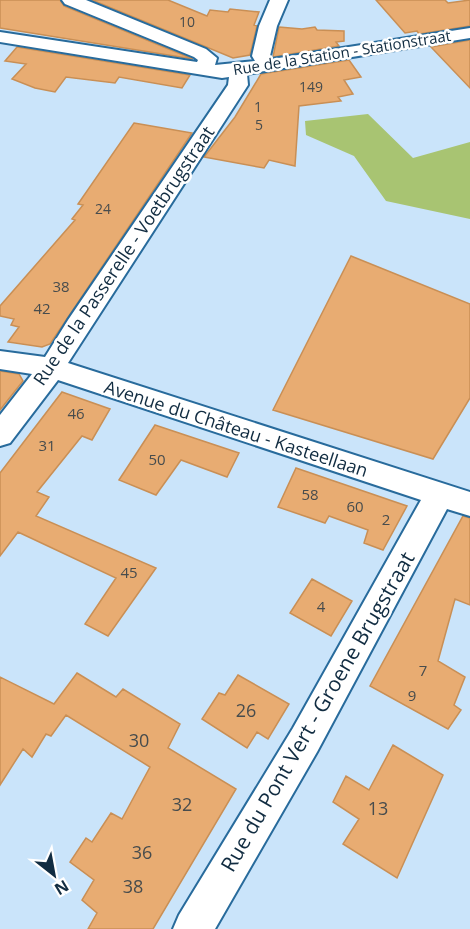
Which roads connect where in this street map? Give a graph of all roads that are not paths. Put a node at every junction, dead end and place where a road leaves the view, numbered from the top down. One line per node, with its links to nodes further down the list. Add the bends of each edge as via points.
1 (71, 0): 6 (street, via 200,53 208,58)
2 (279, 0): 5 (street, via 261,56)
3 (470, 33): 5 (street, Rue de la Station - Stationstraat)
4 (4, 43): 6 (street, Rue de la Station - Stationstraat)
5 (268, 66): 7 (street, Rue de la Station - Stationstraat)
6 (204, 70): 7 (street, Rue de la Station - Stationstraat)
7 (238, 71): 9 (street, Rue de la Passerelle - Voetbrugstraat, via 238,85)
8 (0, 360): 9 (street, Avenue du Château - Kasteellaan)
9 (52, 368): 10 (street, Rue de la Passerelle - Voetbrugstraat); 11 (street, Avenue du Château - Kasteellaan)
10 (0, 435)
11 (455, 499): 12 (street, Rue du Pont Vert - Groene Brugstraat)
12 (193, 929)

